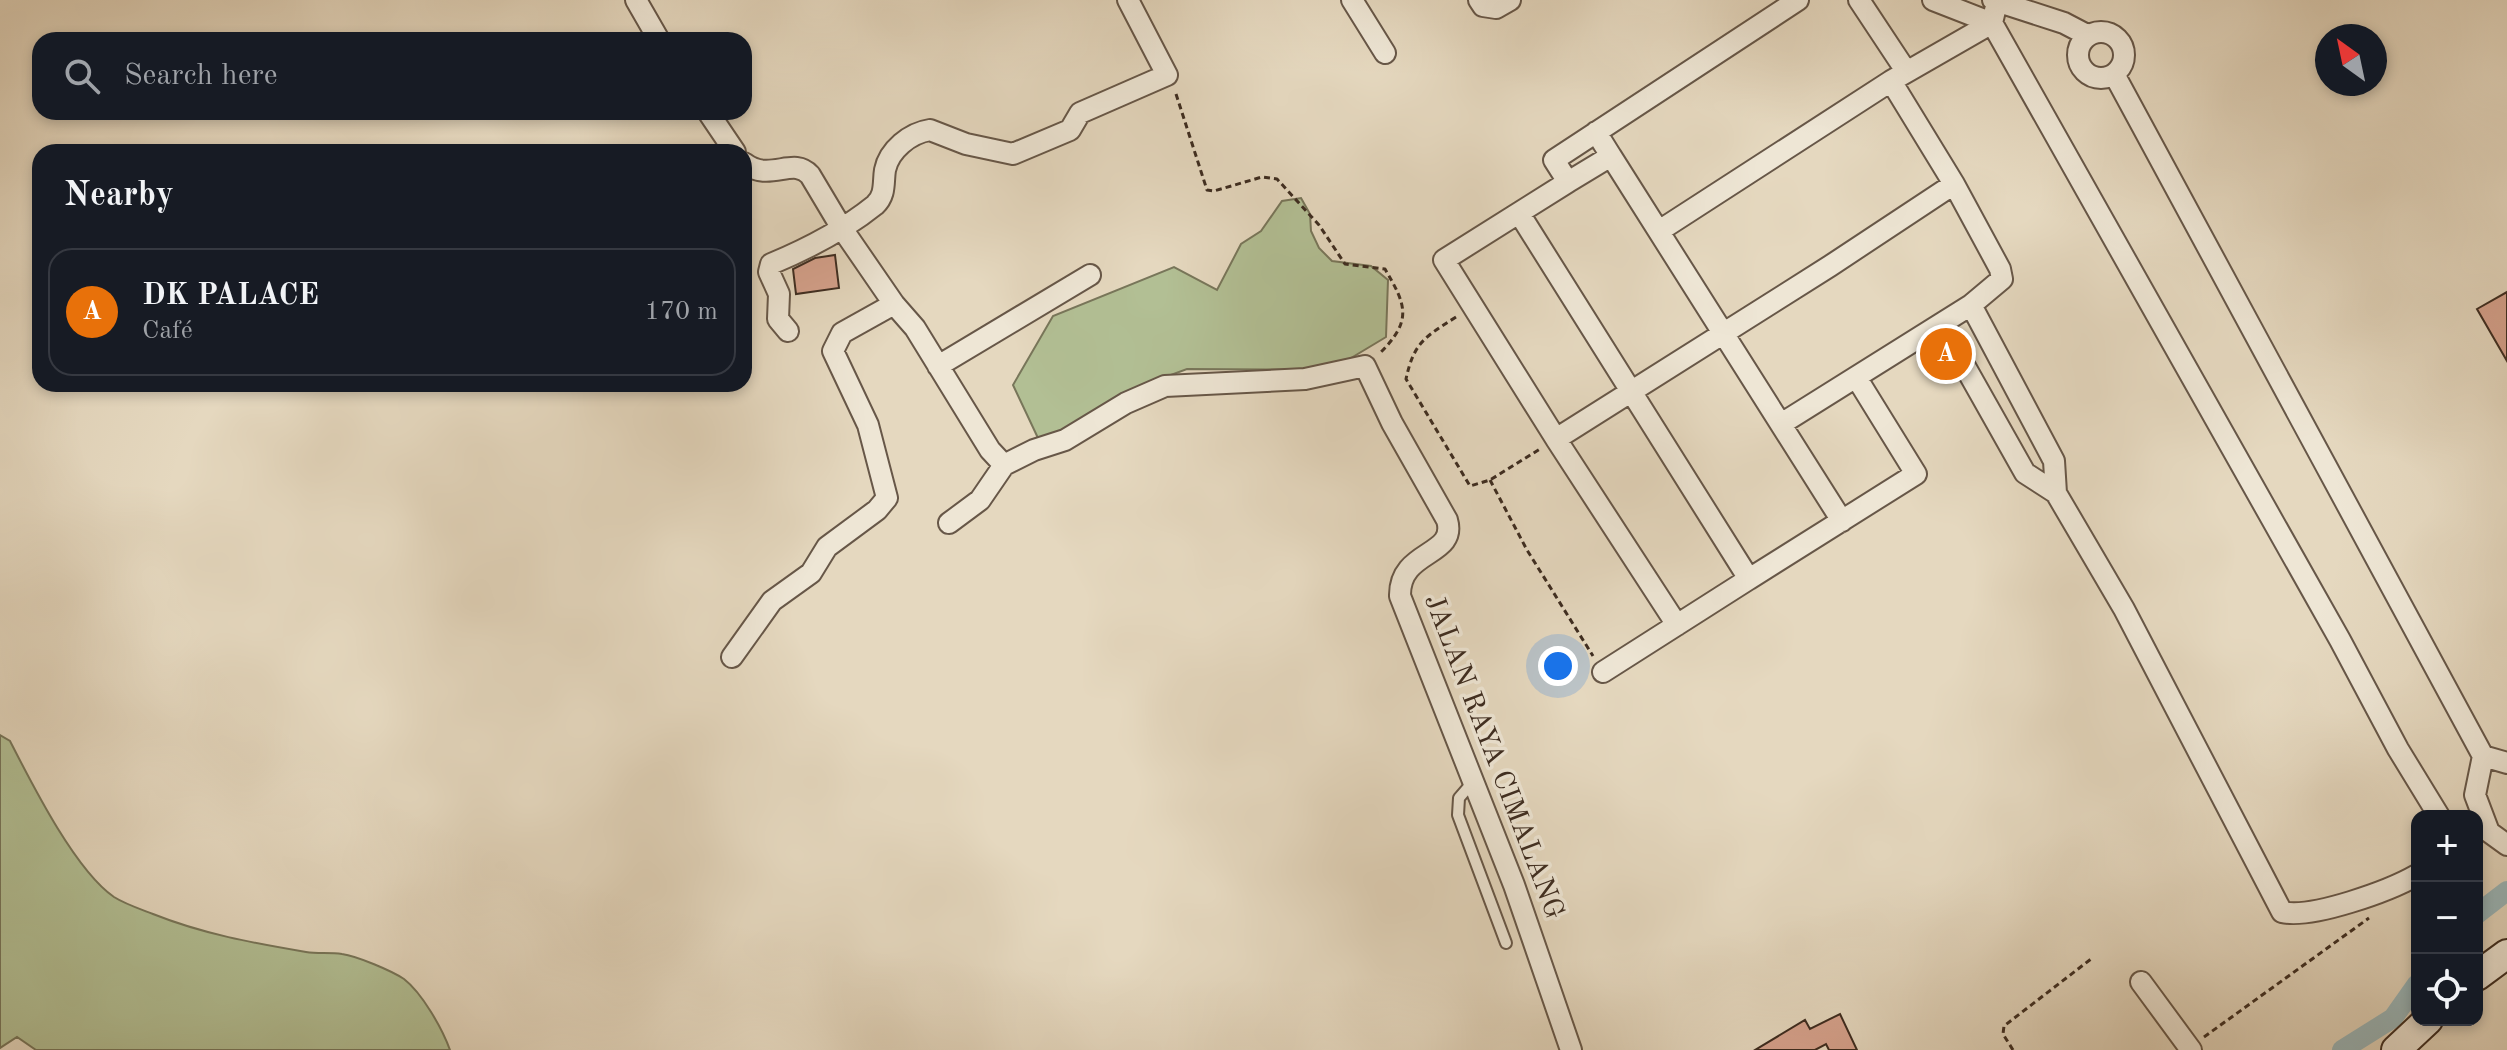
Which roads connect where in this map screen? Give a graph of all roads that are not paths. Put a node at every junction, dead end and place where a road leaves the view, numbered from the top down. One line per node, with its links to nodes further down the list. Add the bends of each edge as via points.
1 (636, 0): 11 (street)
2 (1128, 0): 24 (street, via 1167,75 1080,113 1072,128 1013,154 924,131 889,158 879,200)
3 (1352, 0): 13 (street)
4 (1479, 0): 5 (street, via 1496,8)
5 (1510, 0)
6 (1798, 0): 17 (street)
7 (1859, 0): 15 (street)
8 (1933, 0): 10 (street)
9 (1995, 1): 10 (street); 12 (street)
10 (1992, 23): 15 (street); 48 (street)
11 (654, 32)
12 (2087, 35): 14 (street, via 2078,48 2079,64 2090,76); 14 (street, via 2103,31 2118,38 2124,53)
13 (1385, 53)
14 (2114, 74): 45 (street)
15 (1899, 76): 22 (street); 25 (street)
16 (713, 120): 18 (street)
17 (1596, 132): 19 (street); 21 (street, via 1554,160)
18 (730, 144)
19 (1611, 156): 21 (street); 25 (street)
20 (752, 168): 24 (street, via 806,170)
21 (1568, 182): 23 (street)
22 (1954, 184): 28 (street, via 2002,279); 31 (street)
23 (1519, 213): 34 (street); 36 (street, via 1444,260)
24 (841, 227): 27 (street); 30 (street, via 771,264 779,294 778,319)
25 (1659, 231): 31 (street)
26 (1090, 275): 32 (street)
27 (894, 304): 32 (street); 43 (street, via 842,333 833,351 868,425 887,498 827,547 811,573 772,601)
28 (1971, 305): 29 (street); 38 (street, via 2054,461)
29 (1941, 324): 33 (street); 38 (street, via 2025,473)
30 (788, 331)
31 (1724, 333): 34 (street); 35 (street)
32 (938, 366): 37 (street)
33 (1856, 377): 35 (street); 39 (street, via 1916,474)
34 (1631, 392): 36 (street); 41 (street)
35 (1781, 424): 39 (street)
36 (1556, 439): 42 (street)
37 (1004, 465): 40 (street, via 980,500); 47 (street, JALAN RAYA CIMALANG, via 1065,440 1134,398 1165,386 1305,379 1365,366 1450,528 1445,542 1415,560 1399,585)
38 (2056, 493): 53 (street, via 2124,609 2282,912 2295,915 2356,900)
39 (1842, 521): 41 (street)
40 (949, 523)
41 (1749, 579): 42 (street)
42 (1677, 625): 44 (street)
43 (732, 657)
44 (1603, 672)
45 (2483, 756): 46 (street); 49 (street, via 2475,795)
46 (2507, 763)
47 (1472, 783): 54 (lane, via 1459,798 1458,815); 60 (street, JALAN RAYA CIMALANG)
48 (2435, 810)
49 (2478, 810)
50 (2507, 821): 51 (street)
51 (2483, 835): 52 (street)
52 (2507, 845)
53 (2411, 878)
54 (1506, 943)
55 (2507, 954): 56 (main road)
56 (2483, 972)
57 (2141, 982): 59 (street)
58 (2422, 1026): 61 (main road)
59 (2191, 1049)
60 (1571, 1050)
61 (2396, 1050)

